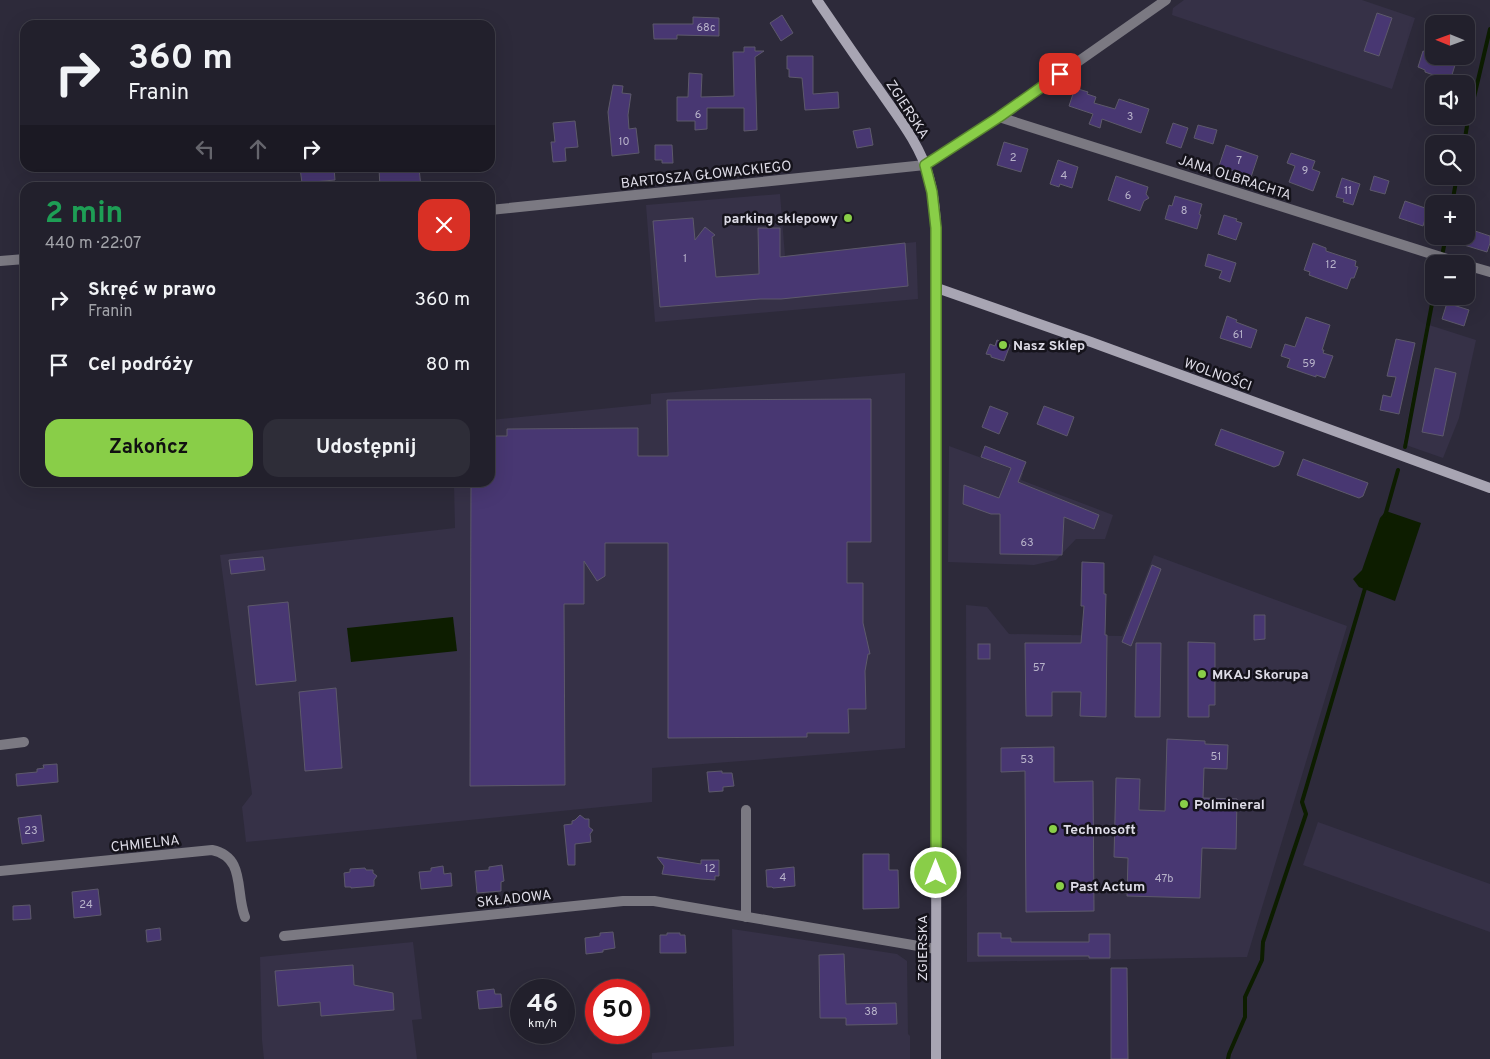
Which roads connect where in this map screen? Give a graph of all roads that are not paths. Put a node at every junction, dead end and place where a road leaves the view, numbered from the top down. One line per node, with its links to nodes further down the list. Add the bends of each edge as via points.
1 (817, 0): 4 (main road, ZGIERSKA, via 902,123)
2 (1166, 0): 3 (street)
3 (999, 117): 4 (street); 6 (street, JANA OLBRACHTA)
4 (925, 165): 5 (street, BARTOSZA GŁOWACKIEGO); 11 (main road, ZGIERSKA, via 934,204)
5 (495, 209)
6 (1436, 255)
7 (20, 260): 8 (street)
8 (0, 262)
9 (1475, 267): 10 (street, JANA OLBRACHTA)
10 (1490, 272)
11 (936, 288): 12 (main road, WOLNOŚCI); 20 (main road, ZGIERSKA)
12 (1490, 488)
13 (24, 742): 14 (street)
14 (0, 744)
15 (746, 810): 18 (street)
16 (0, 871): 17 (street, CHMIELNA, via 212,850 234,863)
17 (245, 917)
18 (746, 917): 19 (street, SKŁADOWA, via 654,901 623,901); 20 (street, SKŁADOWA)
19 (284, 936)
20 (936, 949): 21 (main road, ZGIERSKA)
21 (936, 1059)

